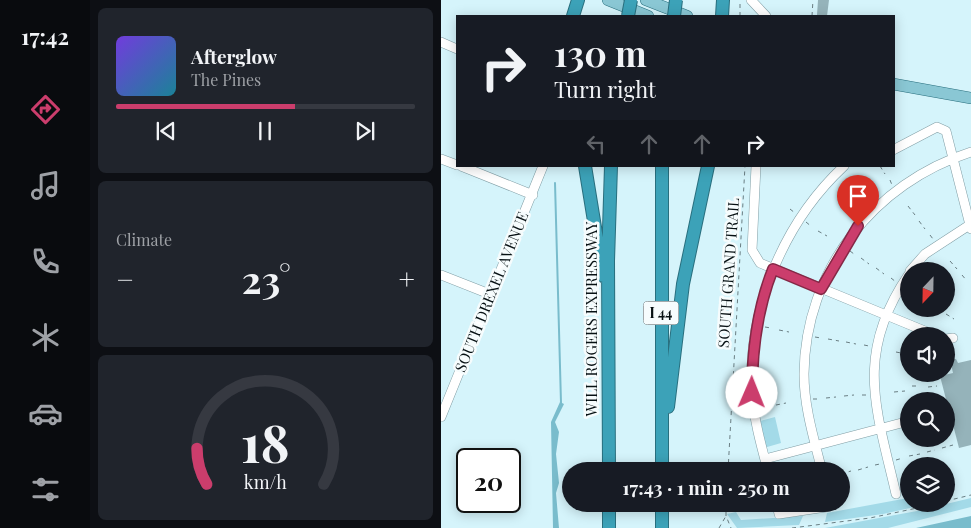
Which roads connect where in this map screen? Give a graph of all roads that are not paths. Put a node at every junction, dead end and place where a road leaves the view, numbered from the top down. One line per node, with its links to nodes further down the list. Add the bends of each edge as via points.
1 (571, 0): 9 (highway)
2 (579, 0): 10 (highway)
3 (608, 0): 12 (main road)
4 (631, 0): 11 (highway, bridge)
5 (646, 0): 14 (main road)
6 (676, 0): 13 (highway, bridge)
7 (723, 0): 15 (highway)
8 (751, 0): 16 (street)
9 (573, 15)
10 (573, 15)
11 (628, 15)
12 (646, 15)
13 (674, 15)
14 (684, 15)
15 (722, 15)
16 (765, 15)
17 (441, 42): 18 (street)
18 (456, 49)
19 (895, 84): 20 (main road)
20 (971, 98)
21 (895, 149): 24 (street, via 930,130 941,128 946,131 950,142)
22 (971, 152): 24 (street)
23 (441, 158): 25 (street)
24 (951, 158): 35 (street); 39 (street, via 908,181 873,209 858,226)
25 (456, 165)
26 (462, 167): 34 (street)
27 (543, 167): 34 (street, SOUTH DREXEL AVENUE)
28 (585, 167): 42 (highway)
29 (611, 167): 42 (highway, WILL ROGERS EXPRESSWAY)
30 (662, 167): 53 (highway, I 44)
31 (708, 167): 54 (highway, via 683,284)
32 (756, 167): 37 (street, via 752,250 759,263)
33 (843, 167): 37 (street, via 815,196 789,236)
34 (533, 195): 41 (street, SOUTH DREXEL AVENUE)
35 (970, 226): 36 (street, via 925,254)
36 (918, 262)
37 (773, 269): 39 (street); 51 (street, via 757,326 753,355 755,420)
38 (441, 275): 41 (street)
39 (821, 289): 43 (street); 50 (street, via 810,322 804,368)
40 (900, 289): 43 (street)
41 (492, 295): 46 (street, SOUTH DREXEL AVENUE)
42 (608, 306): 52 (highway, WILL ROGERS EXPRESSWAY)
43 (885, 315): 44 (street); 49 (street, via 873,365 874,394)
44 (915, 327)
45 (441, 389): 46 (street)
46 (451, 393): 47 (street, SOUTH DREXEL AVENUE)
47 (441, 417)
48 (900, 424): 49 (street)
49 (881, 429): 50 (street); 57 (street)
50 (815, 446): 51 (street); 56 (street)
51 (765, 459): 55 (street)
52 (609, 462)
53 (662, 462)
54 (662, 462)
55 (766, 462)
56 (819, 462)
57 (896, 494)
58 (609, 512): 62 (highway)
59 (662, 512): 63 (highway)
60 (779, 512): 61 (street)
61 (800, 512)
62 (609, 528)
63 (662, 528)

